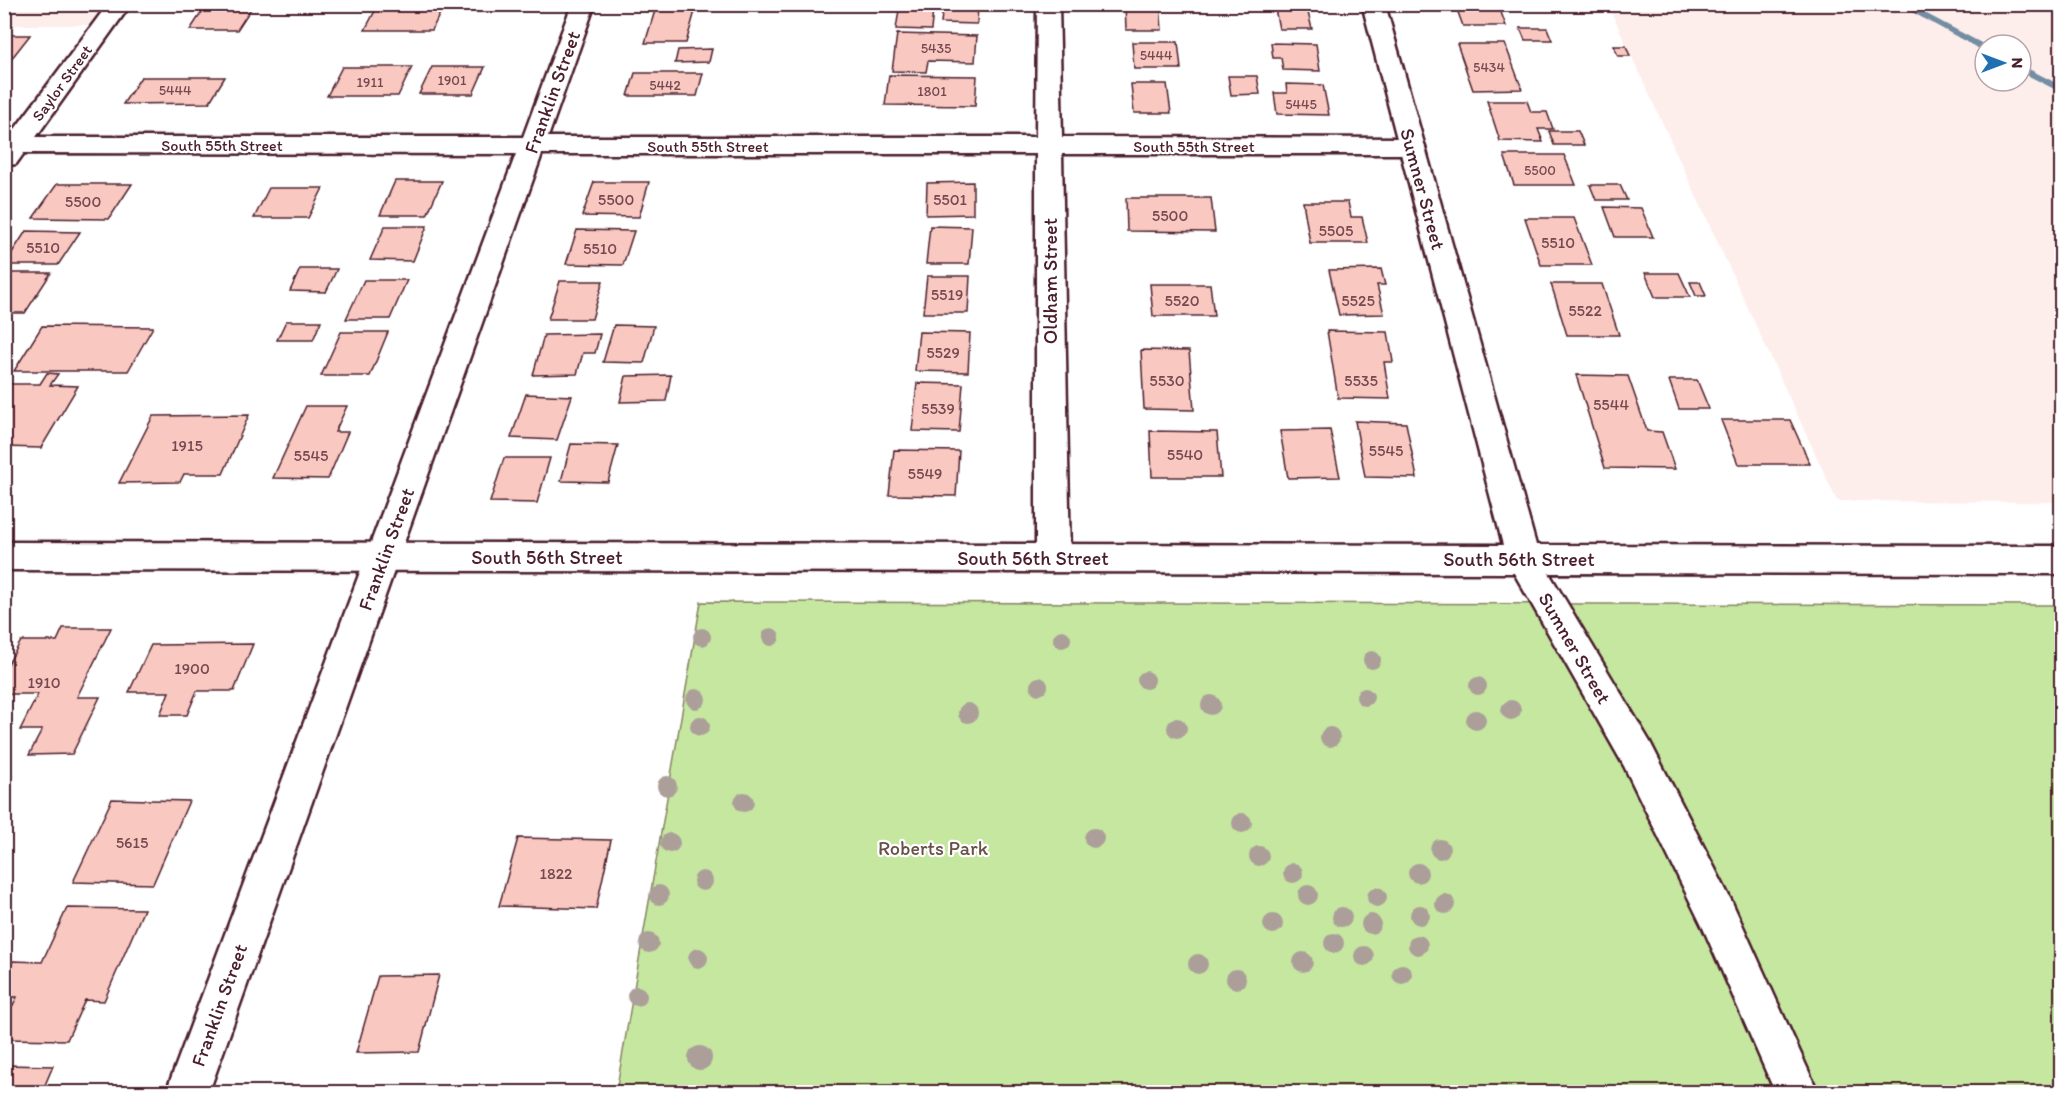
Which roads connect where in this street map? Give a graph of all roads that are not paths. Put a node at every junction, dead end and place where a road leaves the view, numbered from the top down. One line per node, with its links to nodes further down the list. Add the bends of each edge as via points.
1 (120, 4): 8 (street, Saylor Street)
2 (584, 4): 5 (street, Franklin Street)
3 (1048, 4): 6 (street, Oldham Street)
4 (1373, 4): 7 (street, Sumner Street)
5 (533, 146): 6 (street, South 55th Street); 8 (street, South 55th Street); 10 (street, Franklin Street)
6 (1049, 146): 7 (street, South 55th Street); 11 (street, Oldham Street)
7 (1412, 146): 12 (street, Sumner Street)
8 (9, 150)
9 (4, 556): 10 (street, South 56th Street)
10 (383, 556): 11 (street, South 56th Street); 14 (street, Franklin Street)
11 (1053, 558): 12 (street, South 56th Street)
12 (1523, 559): 13 (street, South 56th Street); 15 (street, Sumner Street, via 1637,754 1718,916)
13 (2061, 560)
14 (187, 1092)
15 (1797, 1092)

